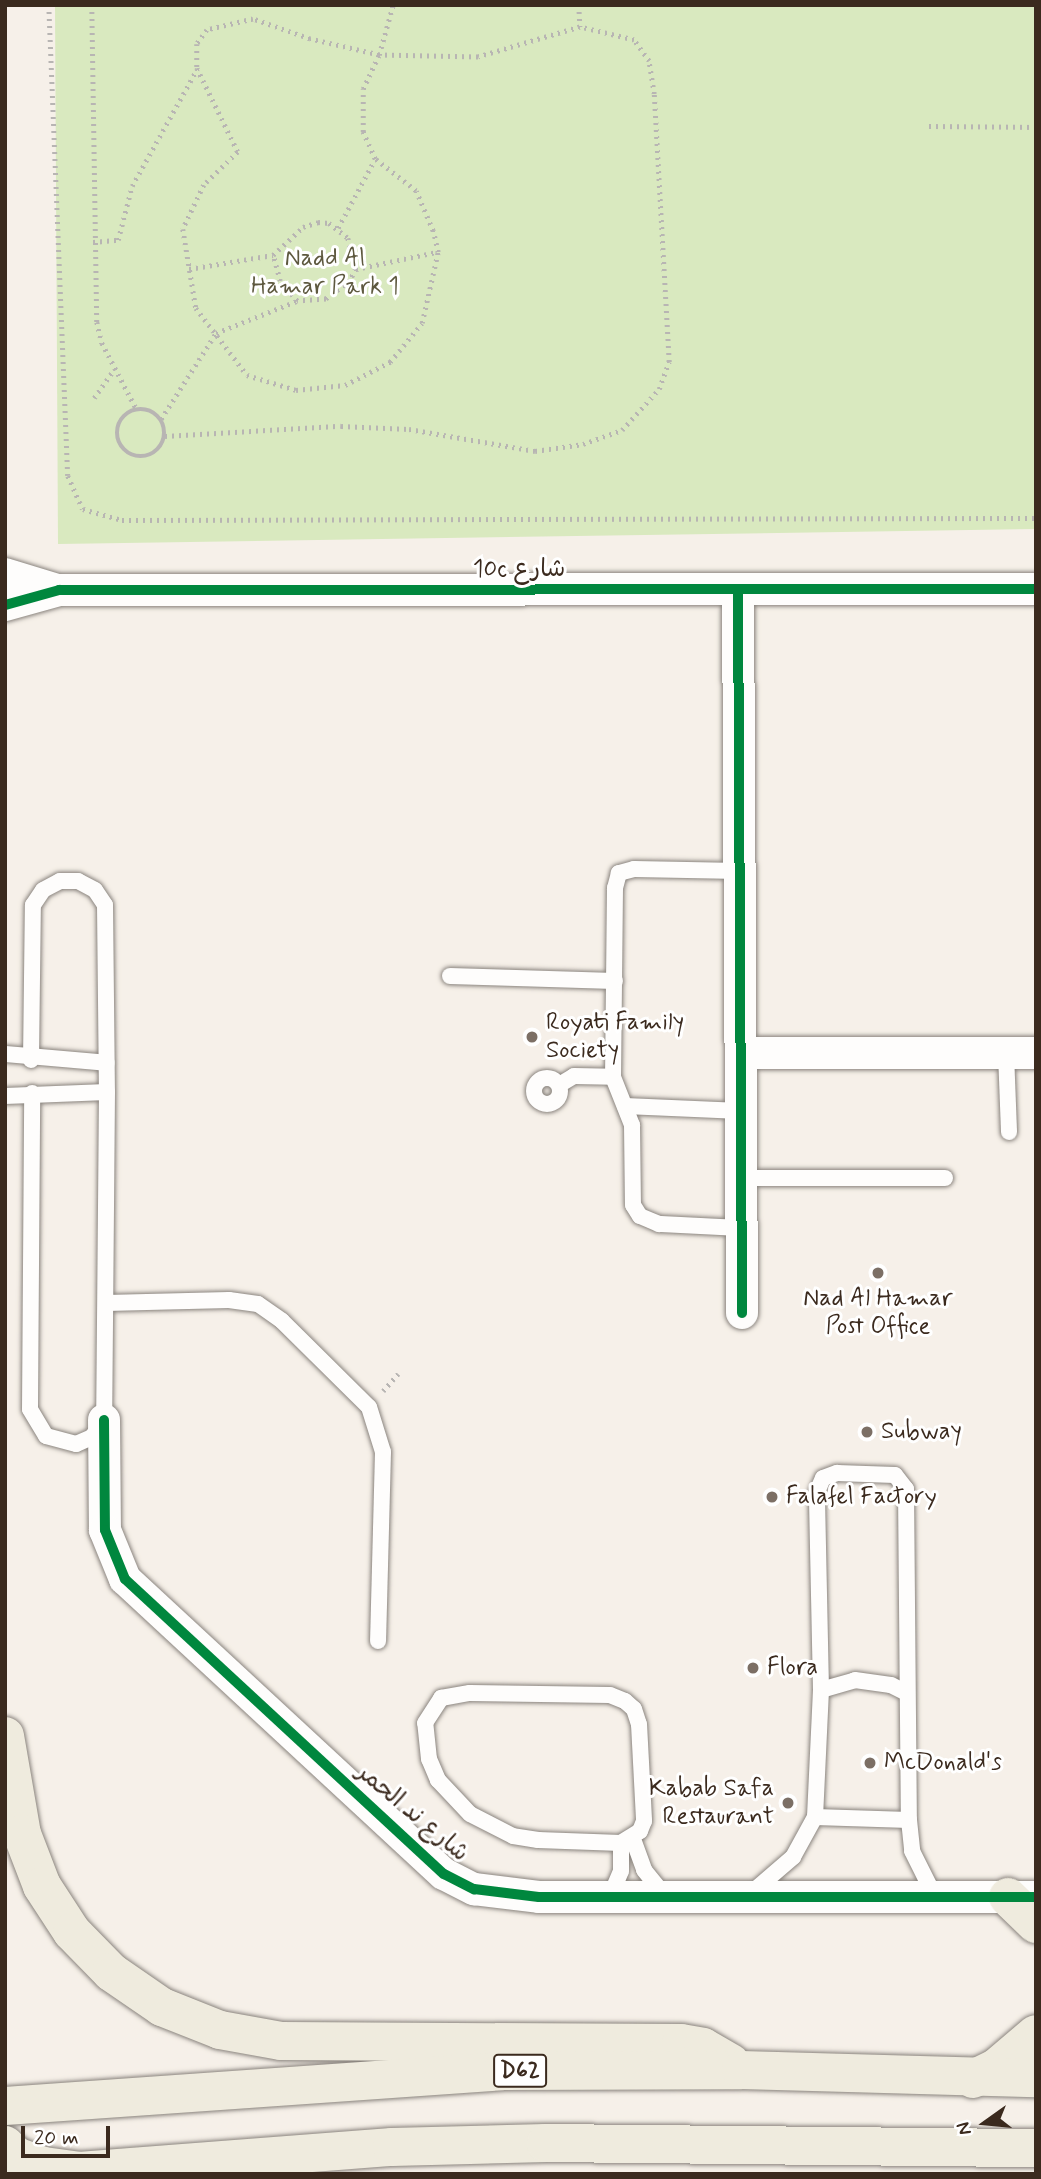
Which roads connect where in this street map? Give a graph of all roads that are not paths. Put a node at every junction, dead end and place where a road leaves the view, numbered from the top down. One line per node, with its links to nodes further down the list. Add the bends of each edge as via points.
1 (5, 574): 3 (street, 10c شارع)
2 (1036, 589): 4 (street, 10c شارع)
3 (58, 590): 4 (street, 10c شارع); 5 (street, 10c شارع)
4 (738, 592): 6 (street)
5 (5, 605)
6 (740, 871): 8 (lane, via 626,869 619,873); 11 (street)
7 (450, 976): 8 (lane)
8 (615, 981): 14 (lane)
9 (1021, 1053): 11 (street); 21 (lane)
10 (5, 1054): 12 (lane)
11 (741, 1054): 20 (street)
12 (31, 1060): 13 (lane); 13 (lane, via 33,905 43,890 60,881 78,881 94,890 105,905)
13 (107, 1063): 16 (lane)
14 (613, 1077): 15 (lane, via 574,1076); 19 (lane)
15 (559, 1085)
16 (107, 1092): 17 (lane); 25 (lane)
17 (32, 1093): 18 (lane); 27 (lane, via 30,1409 35,1424 60,1443 76,1444 92,1437)
18 (5, 1096)
19 (625, 1106): 20 (lane); 24 (lane, via 632,1125 633,1205 640,1216 659,1224)
20 (741, 1111): 22 (street)
21 (1009, 1132)
22 (741, 1178): 23 (lane); 24 (street)
23 (945, 1178)
24 (742, 1228): 26 (street)
25 (106, 1303): 27 (lane); 28 (lane, via 237,1300 258,1304 271,1311 369,1408 383,1452)
26 (742, 1313)
27 (104, 1420): 35 (street, شارع ند الحمر, via 105,1530 119,1567 143,1598 444,1874 474,1889 506,1895)
28 (378, 1641)
29 (821, 1690): 30 (lane, via 855,1680 891,1685); 30 (lane, via 818,1484 830,1474 885,1474 894,1475 906,1489); 32 (lane)
30 (907, 1693): 33 (lane)
31 (5, 1736): 42 (main road, via 22,1834 42,1886 72,1933 111,1972 162,2007 220,2030 281,2041 681,2043 713,2052)
32 (815, 1817): 33 (lane); 37 (lane, via 793,1857)
33 (909, 1820): 38 (lane, via 912,1851)
34 (627, 1841): 34 (lane, via 644,1821 641,1739 634,1709 625,1701 610,1695 470,1693 441,1698 431,1709 425,1723 429,1759 438,1780 470,1814 513,1836); 35 (lane); 36 (lane)
35 (610, 1896): 36 (street, شارع ند الحمر)
36 (665, 1896): 37 (street, شارع ند الحمر)
37 (747, 1896): 38 (street, شارع ند الحمر)
38 (935, 1897): 39 (street, شارع ند الحمر)
39 (1022, 1897): 40 (main road)
40 (1036, 1924)
41 (1036, 2034): 44 (main road, via 996,2068)
42 (741, 2070): 44 (main road, D62); 45 (main road, D62, via 502,2071)
43 (1036, 2078): 44 (main road, D62)
44 (971, 2080)
45 (5, 2106)
46 (5, 2145): 47 (main road, via 16,2156 44,2166 79,2171 380,2148 546,2143)
47 (1036, 2148)

